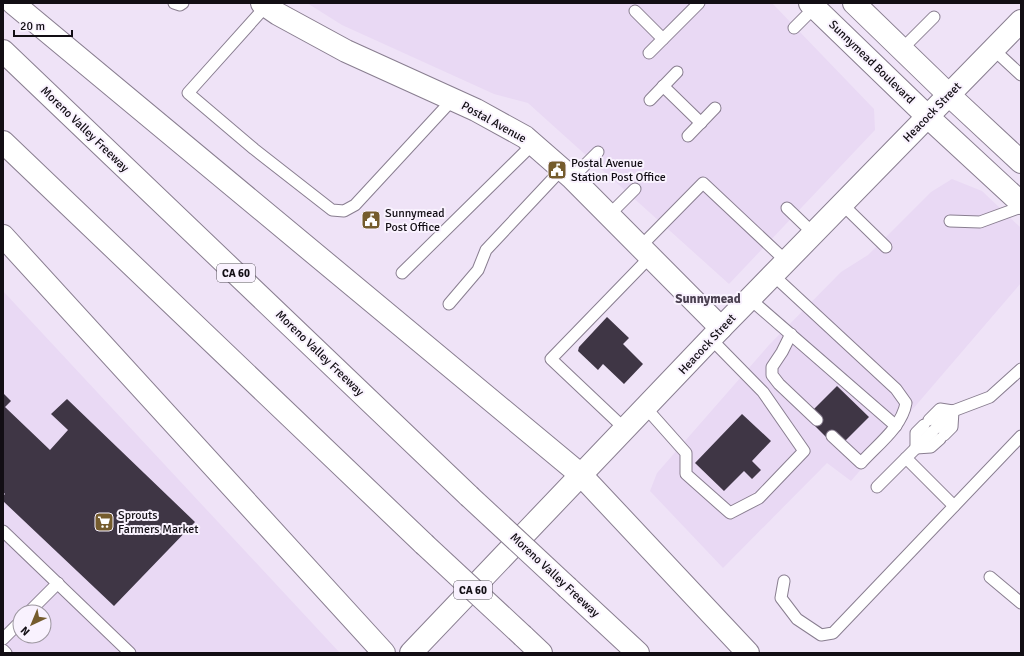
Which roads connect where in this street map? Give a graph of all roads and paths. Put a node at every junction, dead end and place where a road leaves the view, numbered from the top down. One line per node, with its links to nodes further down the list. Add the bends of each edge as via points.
1 (13, 3): 59 (main road)
2 (174, 3): 3 (lane)
3 (182, 3)
4 (699, 3): 12 (lane)
5 (854, 3): 13 (main road)
6 (264, 4): 21 (main road, Postal Avenue, via 346,51); 21 (lane, via 188,93 332,210 344,211 355,204)
7 (812, 5): 11 (lane); 24 (main road, Sunnymead Boulevard)
8 (635, 11): 12 (lane)
9 (934, 16): 13 (lane)
10 (1021, 21): 14 (main road, Heacock Street)
11 (794, 28)
12 (663, 39): 16 (lane)
13 (902, 49): 20 (main road)
14 (994, 49): 18 (lane); 20 (main road, Heacock Street)
15 (3, 51): 76 (main road, Moreno Valley Freeway / CA 60, bridge)
16 (649, 53)
17 (677, 72): 19 (lane)
18 (1021, 75)
19 (663, 86): 22 (lane); 25 (lane)
20 (949, 95): 24 (main road, Heacock Street); 30 (main road)
21 (453, 99): 28 (main road, Postal Avenue, via 525,137)
22 (650, 100)
23 (715, 108): 25 (lane)
24 (928, 117): 33 (main road, Sunnymead Boulevard); 34 (main road, Heacock Street)
25 (701, 123): 26 (lane)
26 (688, 136)
27 (3, 142): 75 (main road, CA 60, bridge)
28 (533, 144): 31 (main road, Postal Avenue); 44 (lane)
29 (598, 152): 31 (lane)
30 (1021, 162)
31 (567, 174): 37 (main road, Postal Avenue); 46 (lane, via 486,250 478,270)
32 (635, 189): 37 (lane)
33 (1021, 203)
34 (842, 204): 39 (main road, Heacock Street); 41 (lane)
35 (1021, 207): 38 (lane, via 980,222)
36 (787, 208): 39 (lane)
37 (609, 216): 42 (main road, Postal Avenue)
38 (950, 221)
39 (813, 233): 43 (main road, Heacock Street)
40 (3, 236): 73 (main road)
41 (886, 247)
42 (645, 252): 43 (lane, via 703,183); 47 (main road, Postal Avenue); 53 (lane, via 551,360)
43 (780, 268): 45 (main road, Heacock Street); 52 (lane, via 896,389 906,403)
44 (402, 273)
45 (750, 299): 47 (main road, Heacock Street); 48 (lane)
46 (449, 304)
47 (716, 334): 50 (main road, Heacock Street); 50 (lane, via 804,451 759,498 730,513 686,474 686,453)
48 (791, 334): 51 (lane, via 772,367 772,374 778,384); 52 (lane)
49 (1021, 369): 54 (lane, via 990,397 953,411)
50 (646, 408): 53 (main road, Heacock Street)
51 (817, 420)
52 (896, 426): 55 (lane, via 861,462)
53 (624, 430): 59 (main road, Heacock Street)
54 (934, 430): 57 (lane, via 931,447); 57 (lane, via 916,433)
55 (832, 436)
56 (1021, 436): 61 (lane)
57 (916, 448): 58 (lane)
58 (906, 458): 60 (lane); 61 (lane)
59 (581, 475): 74 (main road, Heacock Street); 77 (main road)
60 (877, 487)
61 (954, 506): 64 (lane, via 833,633 821,635 797,619 781,598)
62 (3, 531): 65 (lane)
63 (990, 577): 66 (lane)
64 (784, 581)
65 (58, 583): 67 (lane); 72 (lane)
66 (1021, 603)
67 (37, 604)
68 (12, 630): 69 (lane)
69 (3, 639)
70 (3, 650): 71 (lane)
71 (6, 653)
72 (130, 653)
73 (384, 653)
74 (411, 653)
75 (541, 653)
76 (638, 653)
77 (748, 653)

